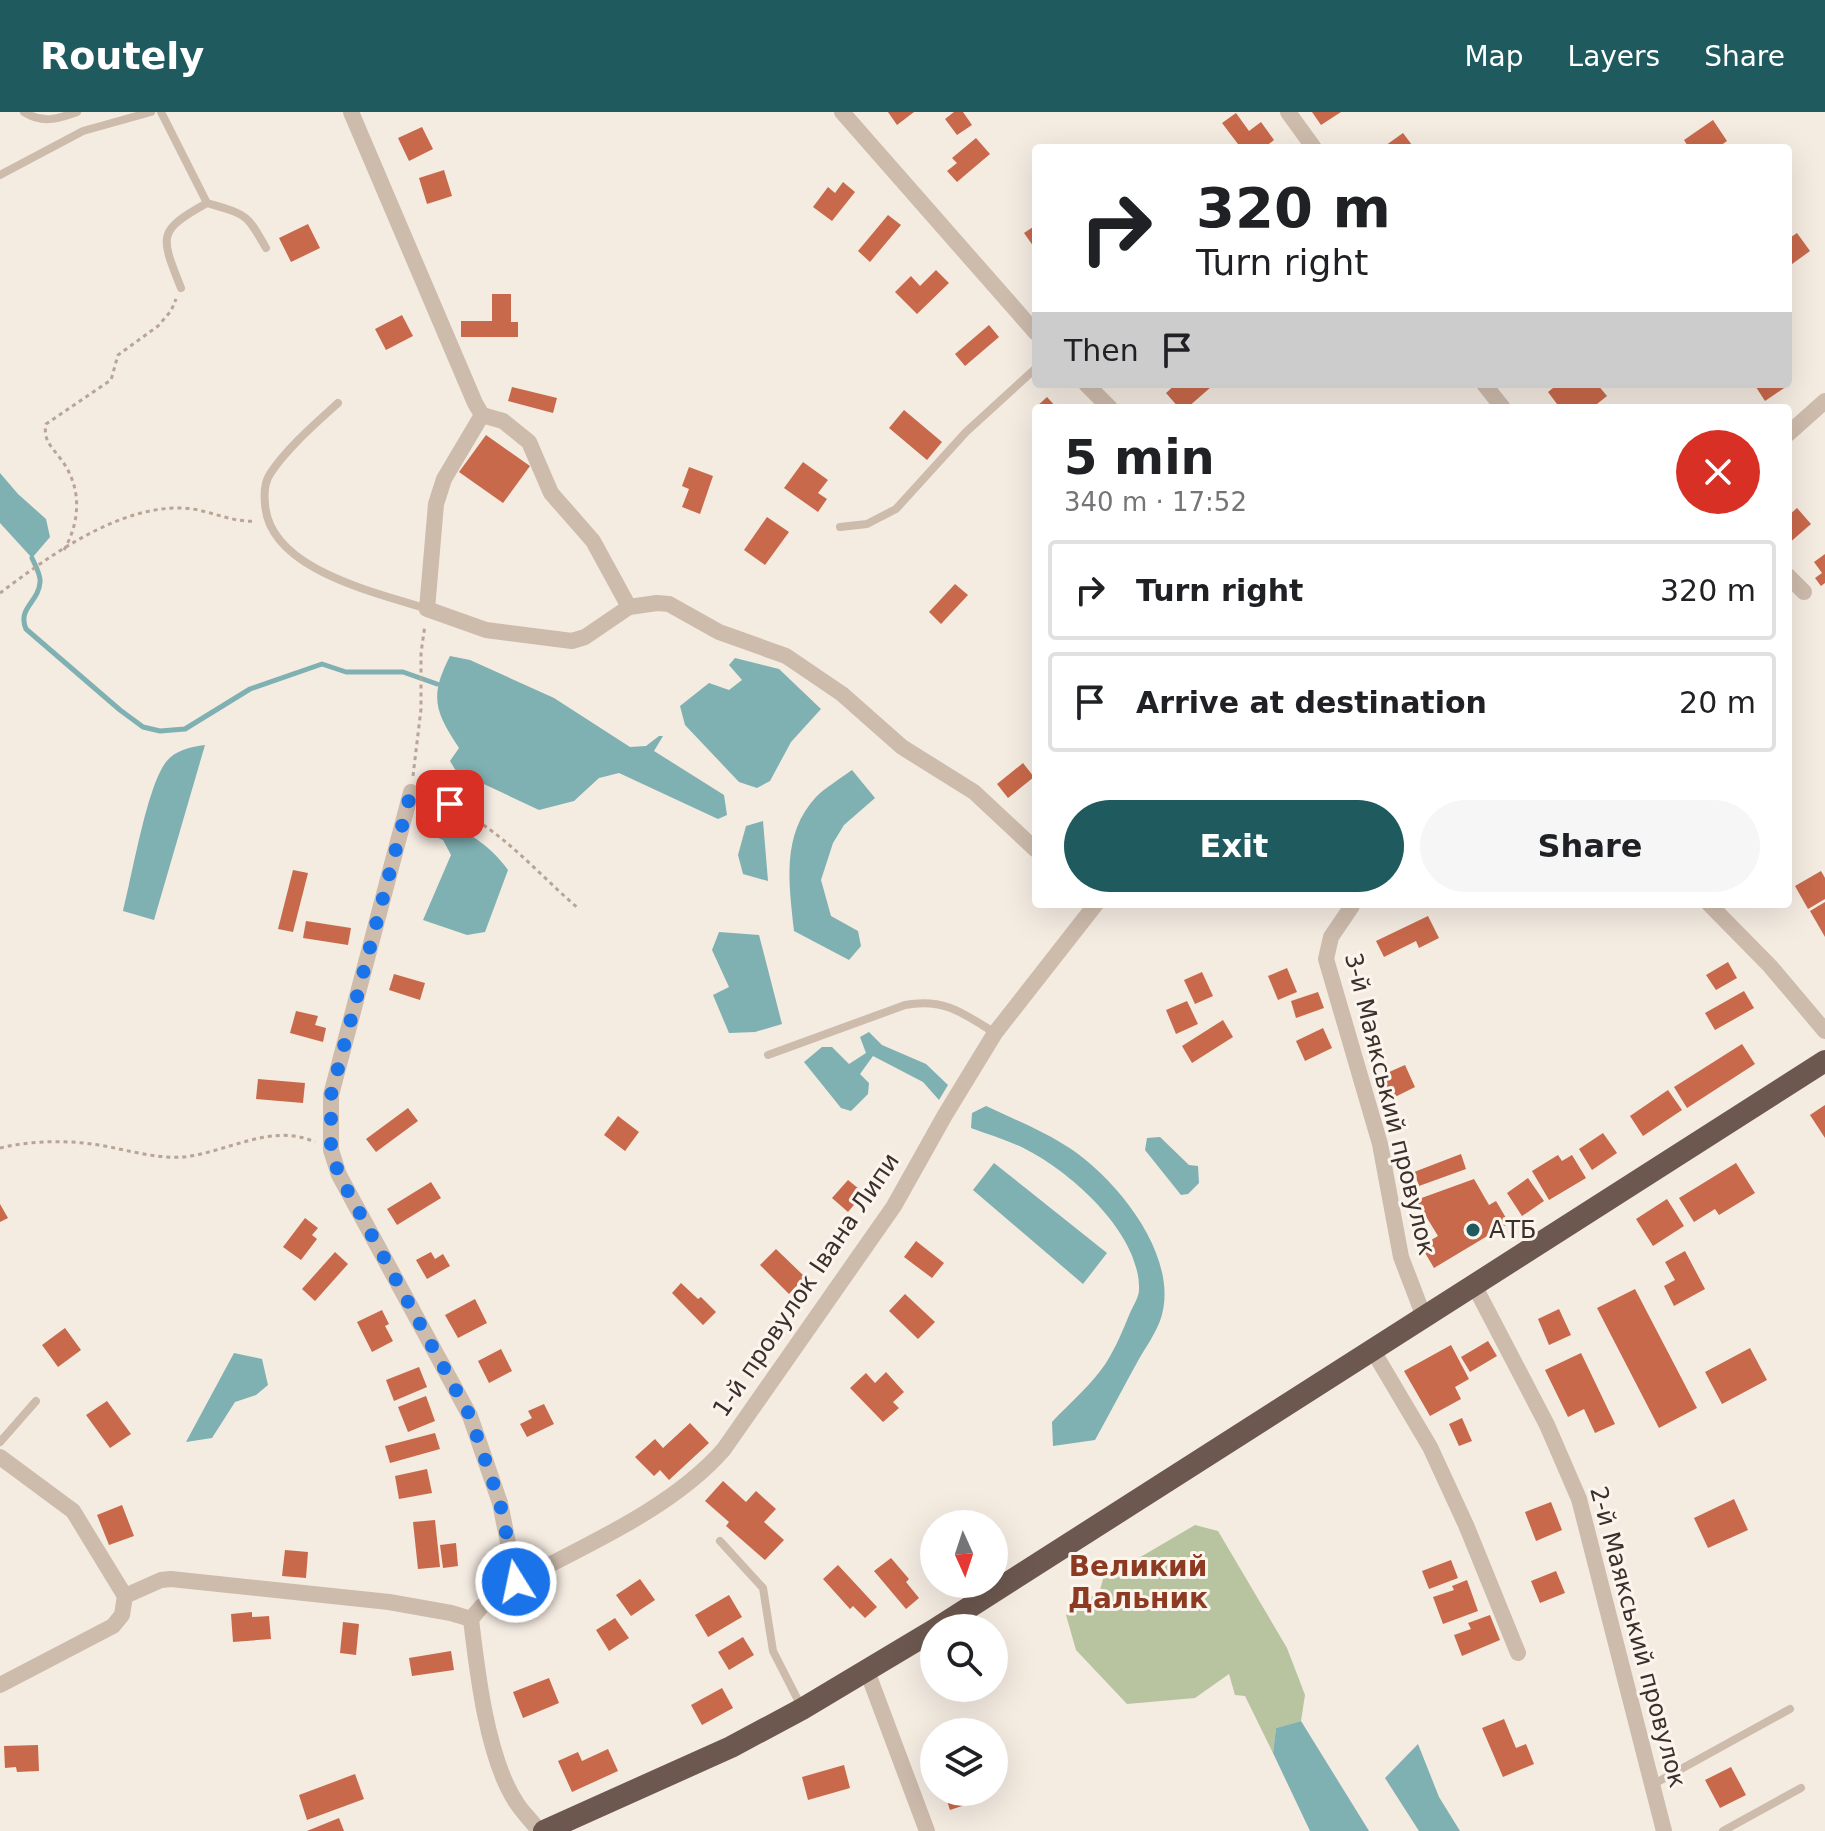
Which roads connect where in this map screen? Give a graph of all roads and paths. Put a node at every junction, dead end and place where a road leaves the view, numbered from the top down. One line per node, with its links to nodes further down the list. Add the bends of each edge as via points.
1 (24, 112): 2 (lane, via 52,120)
2 (77, 112)
3 (151, 112): 9 (lane, via 83,131)
4 (161, 112): 10 (lane)
5 (351, 112): 21 (street)
6 (842, 112): 13 (street)
7 (1288, 112): 8 (street)
8 (1311, 144)
9 (0, 175)
10 (207, 203): 11 (lane, via 250,220); 12 (lane, via 169,230 167,249)
11 (266, 248)
12 (181, 288): 25 (path, via 166,318 118,355 111,380 46,424 46,438 70,474 77,501 76,525)
13 (1032, 328)
14 (1032, 372): 24 (lane, via 966,432 896,509 867,524)
15 (1090, 388): 19 (street)
16 (1487, 388): 20 (street)
17 (1825, 401): 22 (street)
18 (338, 403): 23 (lane, via 270,474 264,494)
19 (1106, 404)
20 (1500, 404)
21 (482, 415): 29 (street, via 503,421 529,442 551,493 593,541); 30 (street, via 444,479 436,504)
22 (1792, 430)
23 (266, 518): 25 (path, via 248,522 199,510 151,510 115,521); 30 (lane, via 287,549 319,571)
24 (840, 527)
25 (64, 550): 28 (path)
26 (1792, 580): 27 (street)
27 (1804, 592)
28 (0, 593)
29 (629, 607): 30 (street, via 572,641 486,630); 32 (street, via 669,604 719,632 786,656 842,694 902,747 974,792)
30 (427, 609): 31 (path)
31 (411, 792): 36 (path, via 450,804 482,823); 42 (street, via 331,1095)
32 (1032, 846)
33 (1092, 908): 38 (street, 1-й провулок Івана Липи)
34 (1351, 908): 44 (street, 3-й Маякський провулок, via 1331,937 1326,959 1380,1144 1401,1257)
35 (1713, 908): 37 (street)
36 (579, 909)
37 (1825, 1031)
38 (995, 1033): 39 (lane, via 946,1005 924,1002); 50 (street, 1-й провулок Івана Липи, via 894,1206 724,1449 696,1479 654,1507)
39 (768, 1055)
40 (1825, 1061): 43 (highway)
41 (0, 1148): 42 (path, via 60,1141 165,1157 280,1136 307,1138)
42 (331, 1150): 50 (street, via 339,1175 470,1416 500,1503)
43 (1474, 1285): 44 (highway); 60 (street, 2-й Маякський провулок, via 1579,1499)
44 (1424, 1317): 45 (highway)
45 (1372, 1349): 52 (highway); 55 (street, via 1430,1447)
46 (36, 1401): 47 (lane)
47 (0, 1442)
48 (0, 1457): 51 (street, via 73,1511)
49 (720, 1541): 58 (lane, via 763,1588 773,1651)
50 (516, 1582): 53 (street, 1-й провулок Івана Липи)
51 (125, 1596): 53 (street, via 161,1580 216,1582 389,1602); 57 (street, via 122,1615 113,1626)
52 (958, 1614)
53 (471, 1619): 62 (street, via 491,1737 504,1778 515,1801)
54 (920, 1638): 56 (highway)
55 (1518, 1653)
56 (867, 1671): 58 (highway); 63 (street)
57 (0, 1685)
58 (802, 1709): 62 (highway, via 731,1747)
59 (1790, 1709): 60 (lane)
60 (1652, 1785): 64 (street, 2-й Маякський провулок)
61 (1801, 1788): 65 (lane)
62 (542, 1831)
63 (927, 1831)
64 (1664, 1831)
65 (1723, 1831)

